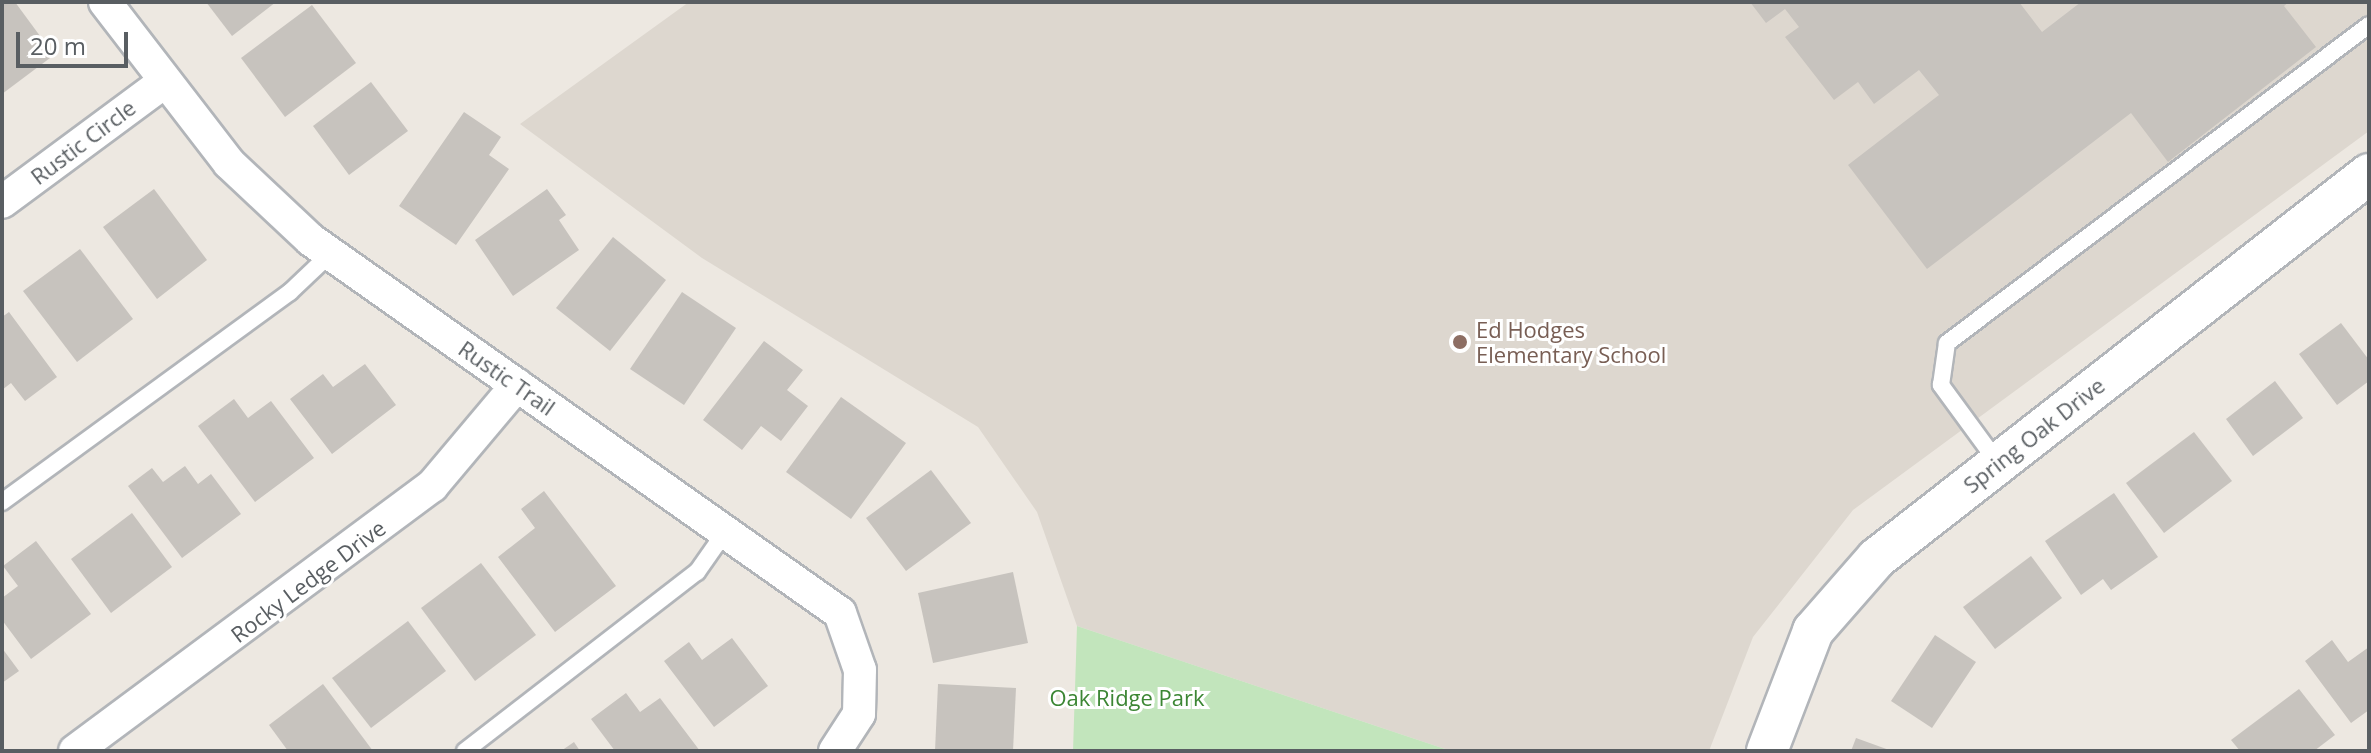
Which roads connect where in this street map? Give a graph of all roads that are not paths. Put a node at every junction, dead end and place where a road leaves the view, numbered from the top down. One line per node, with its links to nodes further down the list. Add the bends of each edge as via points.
1 (105, 2): 3 (street, Rustic Trail)
2 (2369, 25): 8 (lane, via 1947,343 1941,385)
3 (164, 82): 5 (street, Rustic Circle); 6 (street, Rustic Trail, via 229,163)
4 (2369, 174): 8 (street, Spring Oak Drive)
5 (2, 202)
6 (330, 254): 7 (street, Rustic Trail); 9 (lane, via 290,292)
7 (517, 385): 10 (street, Rustic Trail); 11 (street, Rocky Ledge Drive, via 432,486)
8 (1998, 463): 14 (street, Spring Oak Drive, via 1877,558 1813,631)
9 (2, 502)
10 (725, 532): 12 (lane, via 697,572); 13 (street, Rustic Trail, via 840,613 860,670 859,714)
11 (75, 751)
12 (465, 751)
13 (835, 751)
14 (1767, 751)

